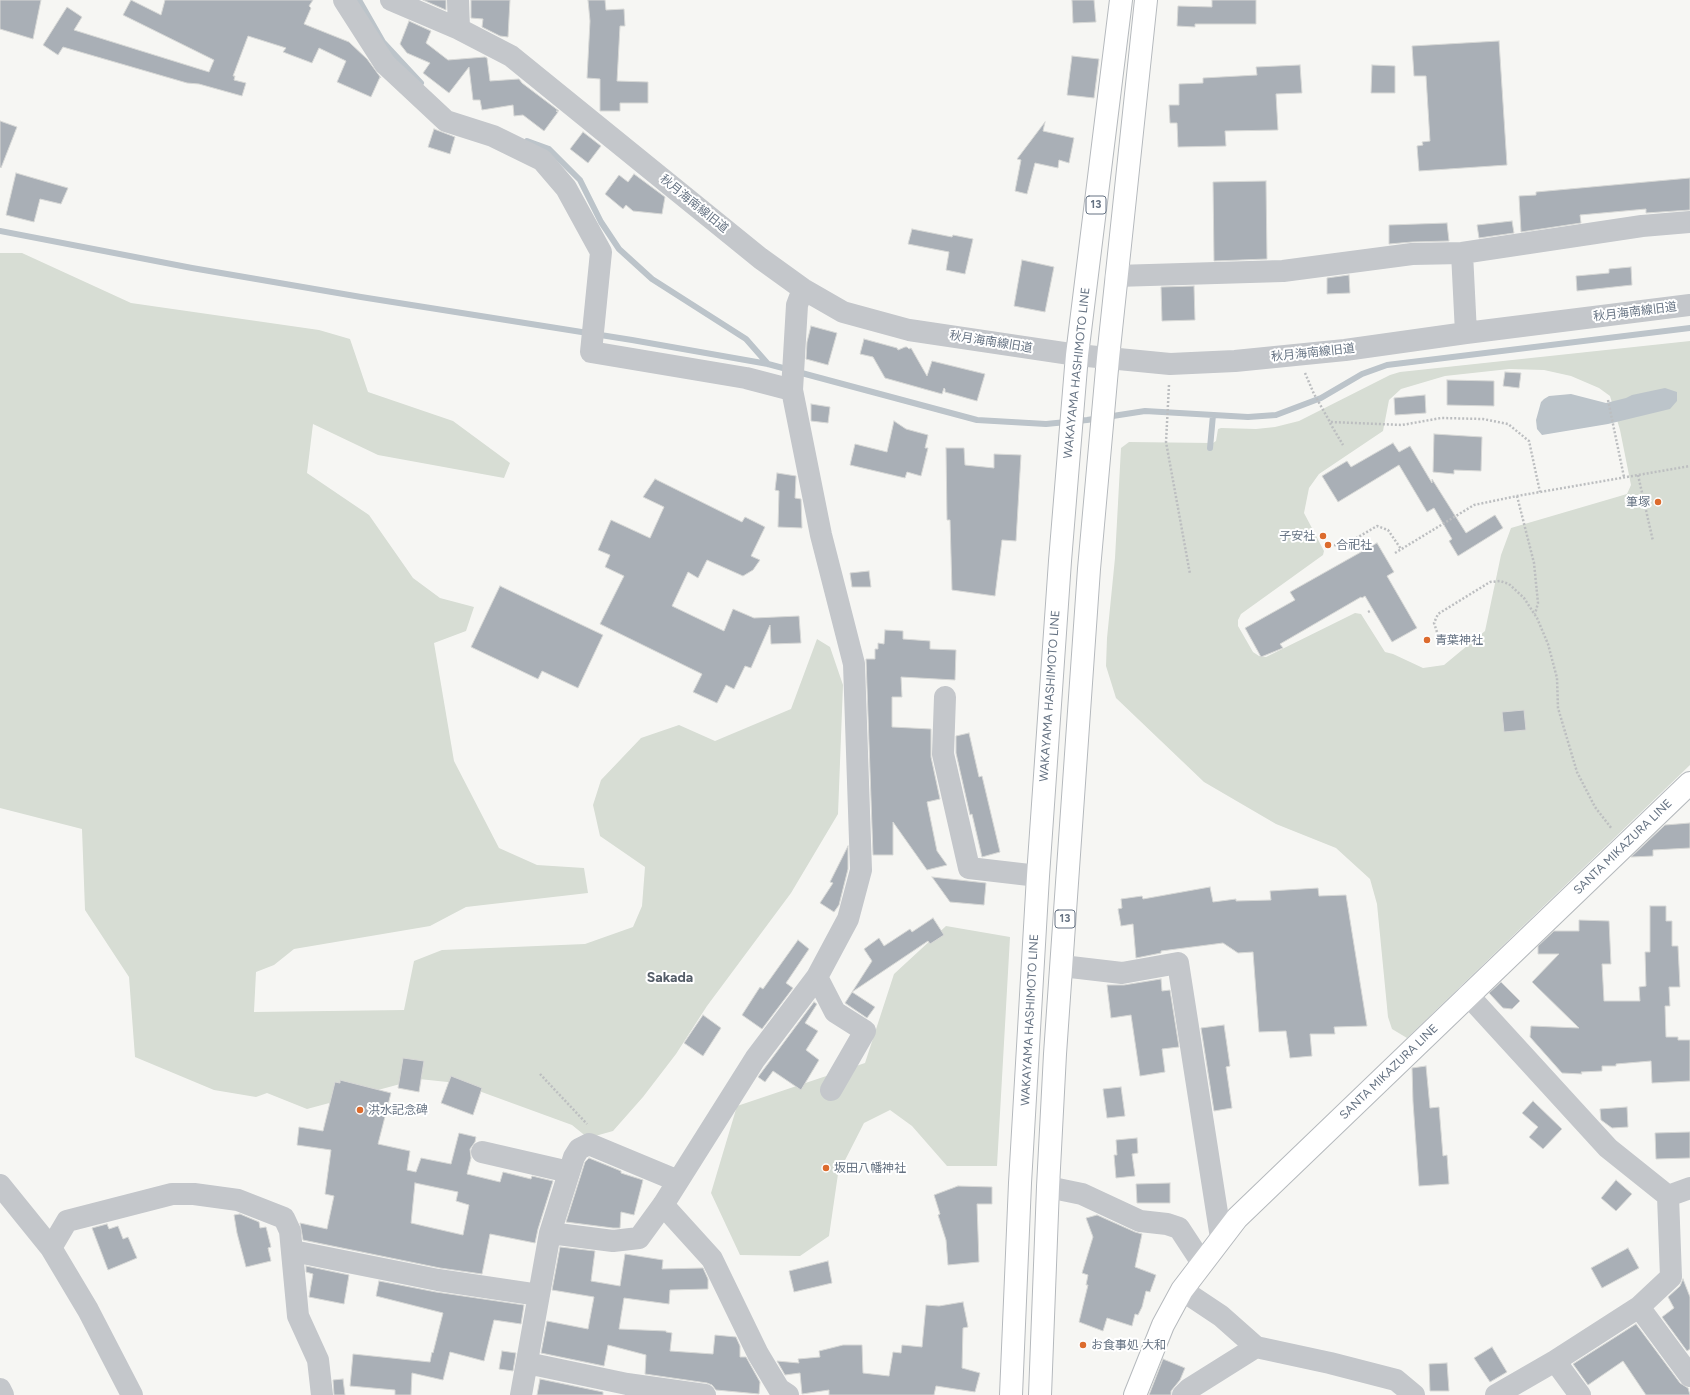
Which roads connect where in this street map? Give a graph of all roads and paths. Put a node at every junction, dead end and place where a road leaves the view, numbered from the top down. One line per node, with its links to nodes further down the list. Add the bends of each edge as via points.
1 (344, 0): 15 (street, via 385,64 446,121 493,136 542,160 566,188 601,252 591,352)
2 (391, 0): 6 (street, 秋月海南線旧道)
3 (458, 0): 6 (street)
4 (1121, 0): 13 (main road, WAKAYAMA HASHIMOTO LINE / 13)
5 (1146, 0): 9 (main road, 13)
6 (459, 29): 10 (street, 秋月海南線旧道, via 511,56 760,258)
7 (1690, 222): 8 (street, via 1642,226)
8 (1462, 253): 9 (street, via 1412,254 1283,271); 12 (street)
9 (1116, 276): 14 (main road, 13)
10 (803, 289): 13 (street, 秋月海南線旧道, via 843,312 909,330); 15 (street, via 797,306)
11 (1690, 305): 12 (street, 秋月海南線旧道)
12 (1466, 333): 14 (street, 秋月海南線旧道, via 1235,362 1170,364)
13 (1077, 355): 14 (street, 秋月海南線旧道); 36 (main road, WAKAYAMA HASHIMOTO LINE / 13)
14 (1108, 358): 37 (main road, 13, via 1089,569)
15 (792, 386): 38 (street, via 821,535 854,664 862,870 848,919)
16 (1314, 394): 19 (path)
17 (1168, 397): 30 (path, via 1166,442)
18 (1608, 400): 23 (path)
19 (1330, 422): 20 (path); 24 (path, via 1402,425 1441,418 1483,419 1508,424 1528,441)
20 (1343, 445)
21 (1690, 466): 22 (path)
22 (1638, 475): 23 (path); 26 (path)
23 (1624, 477): 24 (path)
24 (1540, 492): 25 (path)
25 (1517, 496): 28 (path, via 1474,504); 31 (path, via 1534,563 1538,603)
26 (1653, 541)
27 (1334, 545): 28 (path, via 1343,546 1377,526 1388,530)
28 (1401, 550): 29 (path)
29 (1395, 553)
30 (1190, 574)
31 (1535, 614): 32 (path, via 1524,598 1509,584 1500,581 1490,582 1438,614 1434,623); 35 (path, via 1550,651 1557,678 1558,708 1577,772 1595,807)
32 (1437, 632)
33 (945, 697): 36 (street, via 943,754 969,868)
34 (1690, 783): 35 (main road, SANTA MIKAZURA LINE)
35 (1625, 845): 39 (main road, SANTA MIKAZURA LINE)
36 (1038, 876): 70 (main road, WAKAYAMA HASHIMOTO LINE / 13)
37 (1062, 966): 47 (main road, 13); 52 (street, via 1122,973 1178,963)
38 (817, 977): 41 (street, via 835,1012 865,1031); 45 (street, via 755,1059)
39 (1468, 995): 49 (street, via 1608,1148); 52 (main road, SANTA MIKAZURA LINE, via 1237,1218)
40 (540, 1074): 42 (path, via 588,1126)
41 (831, 1090)
42 (589, 1144): 44 (street, via 579,1148); 45 (street)
43 (482, 1152): 44 (street)
44 (570, 1172): 51 (street)
45 (678, 1181): 50 (street)
46 (0, 1185): 53 (street)
47 (1048, 1187): 55 (street, via 1082,1194 1140,1221 1179,1228); 71 (main road, 13)
48 (1690, 1188): 49 (street)
49 (1668, 1196): 58 (street, via 1671,1277)
50 (664, 1205): 51 (street, via 639,1238 613,1241); 64 (street, via 712,1259)
51 (550, 1233): 57 (street)
52 (1221, 1238): 55 (main road, SANTA MIKAZURA LINE)
53 (51, 1248): 54 (street, via 67,1221 172,1194 194,1194 238,1200 284,1218 290,1231); 66 (street, via 88,1310)
54 (293, 1251): 57 (street, via 438,1280); 67 (street, via 298,1316 318,1360)
55 (1202, 1263): 56 (main road, SANTA MIKAZURA LINE)
56 (1182, 1290): 59 (street, via 1221,1316); 72 (main road, SANTA MIKAZURA LINE, via 1163,1325)
57 (539, 1295): 61 (street)
58 (1639, 1307): 60 (street); 62 (street)
59 (1256, 1346): 73 (street, via 1189,1389); 74 (street, via 1396,1380)
60 (1555, 1361): 75 (street); 76 (street)
61 (527, 1363): 68 (street); 69 (street, via 627,1384)
62 (1690, 1376)
63 (0, 1389): 65 (street)
64 (779, 1393)
65 (3, 1395)
66 (132, 1395)
67 (322, 1395)
68 (521, 1395)
69 (705, 1395)
70 (1011, 1395)
71 (1040, 1395)
72 (1135, 1395)
73 (1184, 1395)
74 (1414, 1395)
75 (1496, 1395)
76 (1580, 1395)

